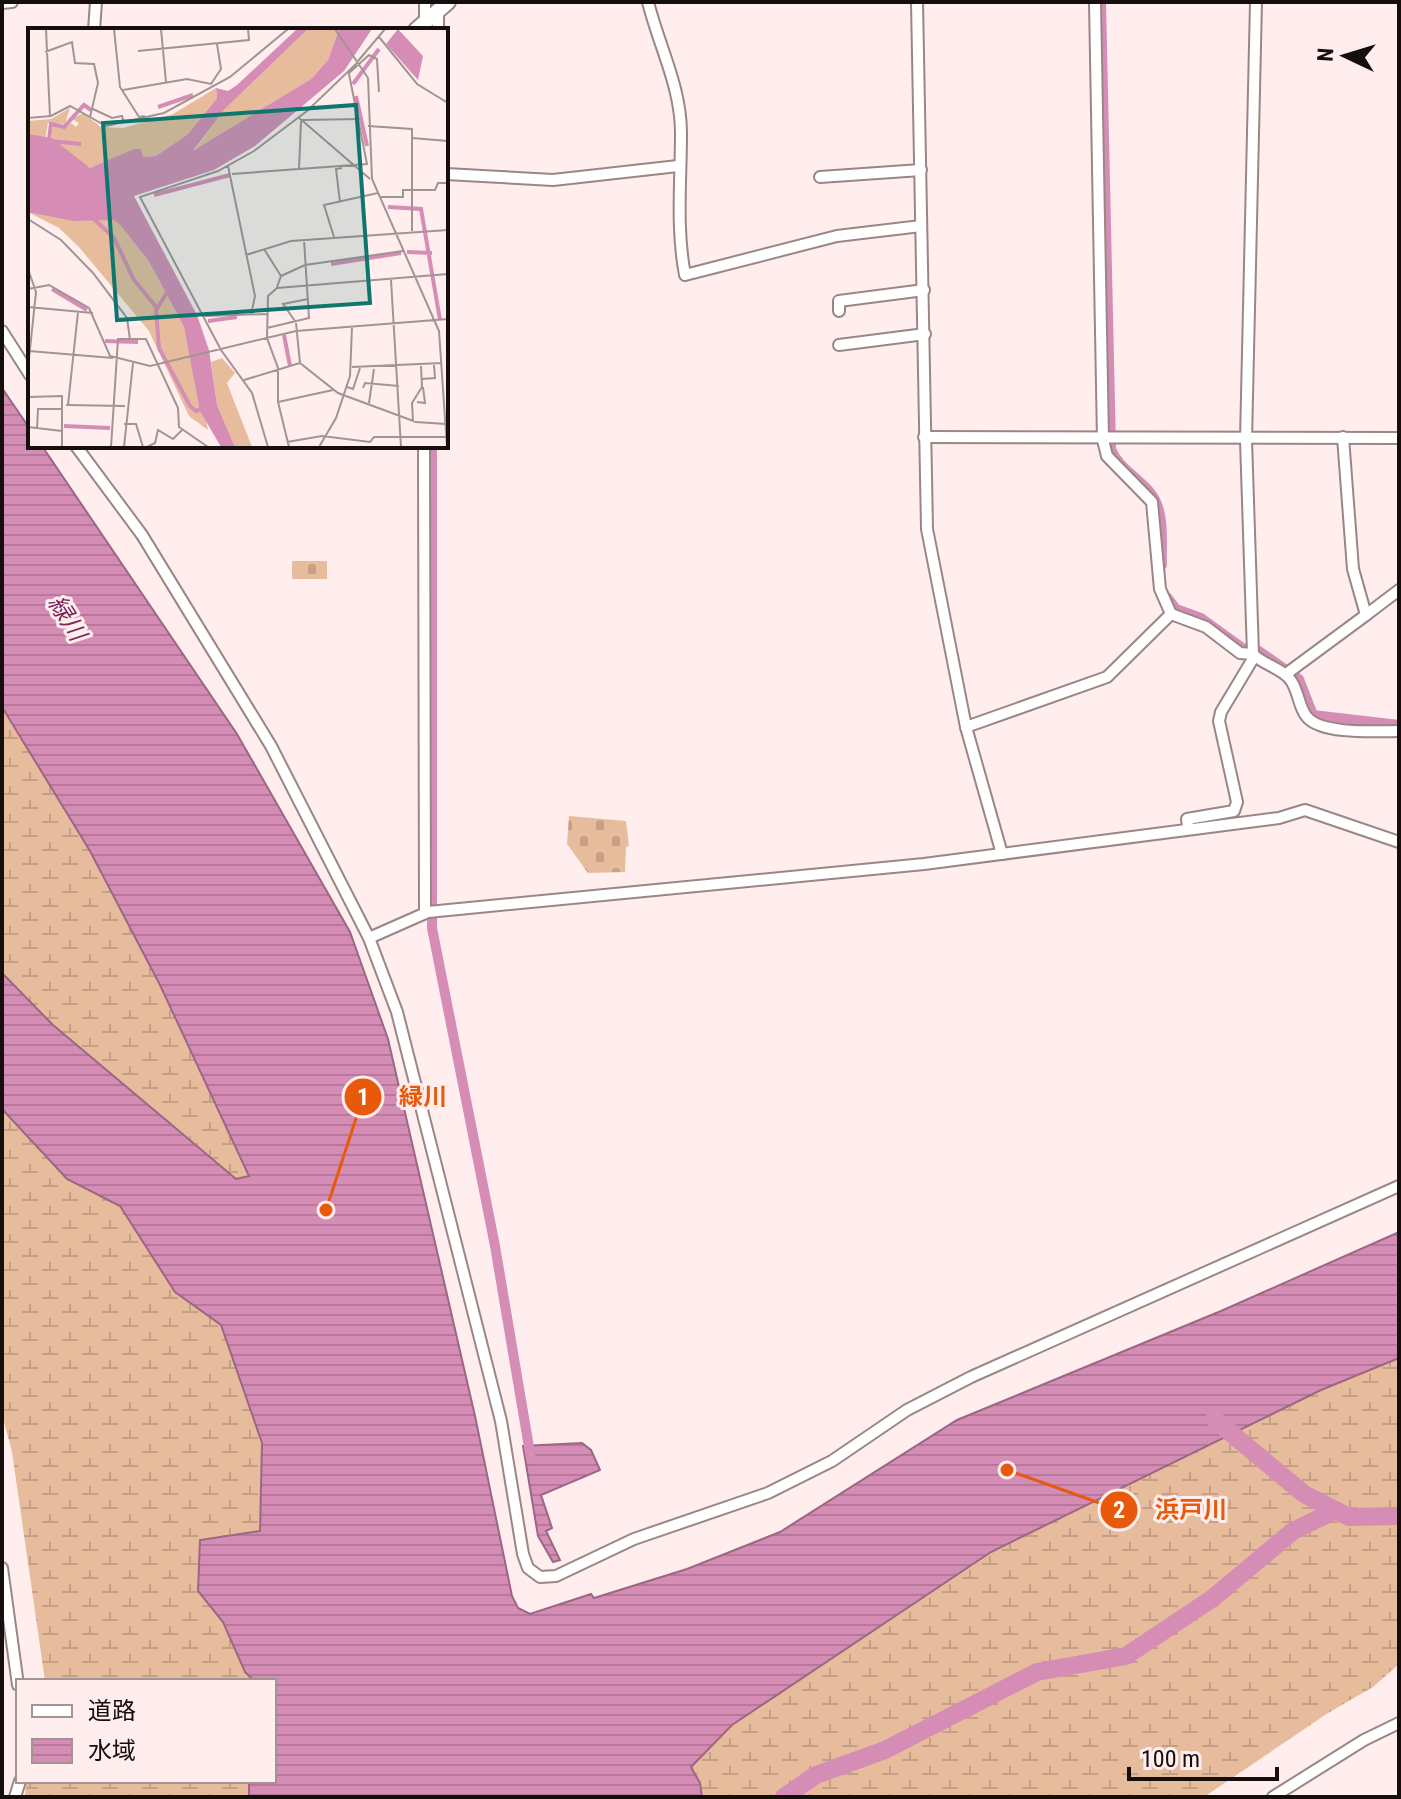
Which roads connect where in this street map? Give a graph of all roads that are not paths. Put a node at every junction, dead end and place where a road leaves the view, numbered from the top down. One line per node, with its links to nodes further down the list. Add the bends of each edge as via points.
1 (12, 2): 8 (street)
2 (96, 2): 11 (street)
3 (425, 2): 10 (street)
4 (648, 2): 13 (street, via 674,85 681,133)
5 (917, 2): 14 (street)
6 (1095, 2): 27 (street)
7 (1256, 2): 28 (street)
8 (2, 3)
9 (443, 7): 10 (street); 12 (street)
10 (422, 27)
11 (94, 28)
12 (438, 28)
13 (678, 166): 15 (street, via 553,180); 17 (street, via 685,275 837,236)
14 (921, 170): 16 (street); 17 (street)
15 (448, 174)
16 (820, 177)
17 (921, 226): 18 (street)
18 (924, 290): 19 (street, via 839,301); 21 (street)
19 (839, 311)
20 (2, 331): 23 (street)
21 (925, 334): 22 (street); 24 (street)
22 (839, 345)
23 (28, 372)
24 (924, 437): 27 (street); 36 (street, via 927,529)
25 (1343, 437): 26 (street); 28 (street); 33 (street, via 1353,569)
26 (1399, 438)
27 (1108, 440): 28 (street); 32 (street, via 1107,456 1152,502 1160,589)
28 (1246, 440): 34 (street)
29 (77, 448): 42 (street, via 142,535 271,746)
30 (424, 448): 41 (street)
31 (1399, 590): 33 (street)
32 (1171, 614): 34 (street, via 1206,627 1240,653); 36 (street, via 1107,677)
33 (1366, 615): 35 (street)
34 (1253, 655): 35 (street); 38 (street, via 1219,721 1237,802 1234,811 1187,819)
35 (1288, 672): 37 (street, via 1306,717 1314,722 1340,730)
36 (966, 727): 40 (street)
37 (1399, 731)
38 (1188, 827): 39 (street, via 1279,818 1305,810); 40 (street)
39 (1399, 842)
40 (1002, 854): 41 (street)
41 (430, 912): 42 (street)
42 (369, 938): 43 (street, via 397,1012 497,1405 523,1554 528,1568 540,1577 556,1576 634,1539 768,1493 971,1377)
43 (1399, 1186)
44 (2, 1568): 45 (street)
45 (8, 1654): 46 (street)
46 (16, 1679)
47 (1399, 1723): 48 (street)
48 (1273, 1797)

